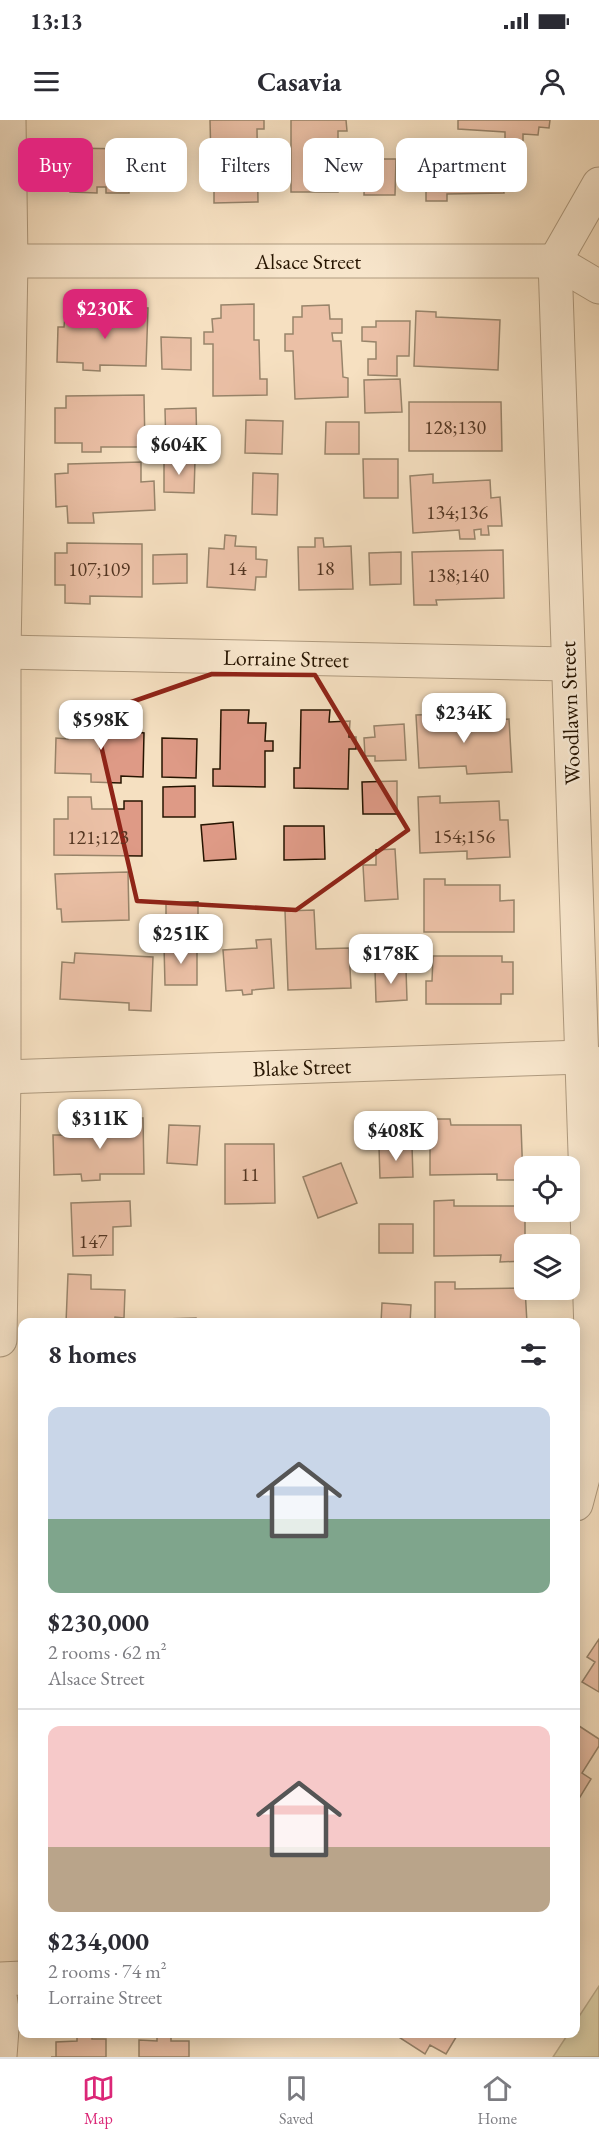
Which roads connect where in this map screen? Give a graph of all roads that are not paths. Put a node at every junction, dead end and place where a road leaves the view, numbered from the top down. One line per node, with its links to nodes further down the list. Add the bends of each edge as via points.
1 (9, 120): 3 (street)
2 (599, 184): 4 (street)
3 (11, 261): 4 (street, Alsace Street); 6 (street)
4 (555, 261): 5 (street, Alsace Street); 7 (street, Woodlawn Street)
5 (599, 286)
6 (4, 652): 7 (street, Lorraine Street); 9 (street)
7 (568, 664): 8 (street, Woodlawn Street)
8 (590, 1062): 9 (street, Blake Street); 11 (street, Woodlawn Street, via 593,1390 589,1455)
9 (4, 1077): 10 (street)
10 (0, 1340)
11 (580, 1489)
12 (18, 1978): 13 (street)
13 (0, 1979)
14 (0, 1996): 15 (street)
15 (0, 2056)

